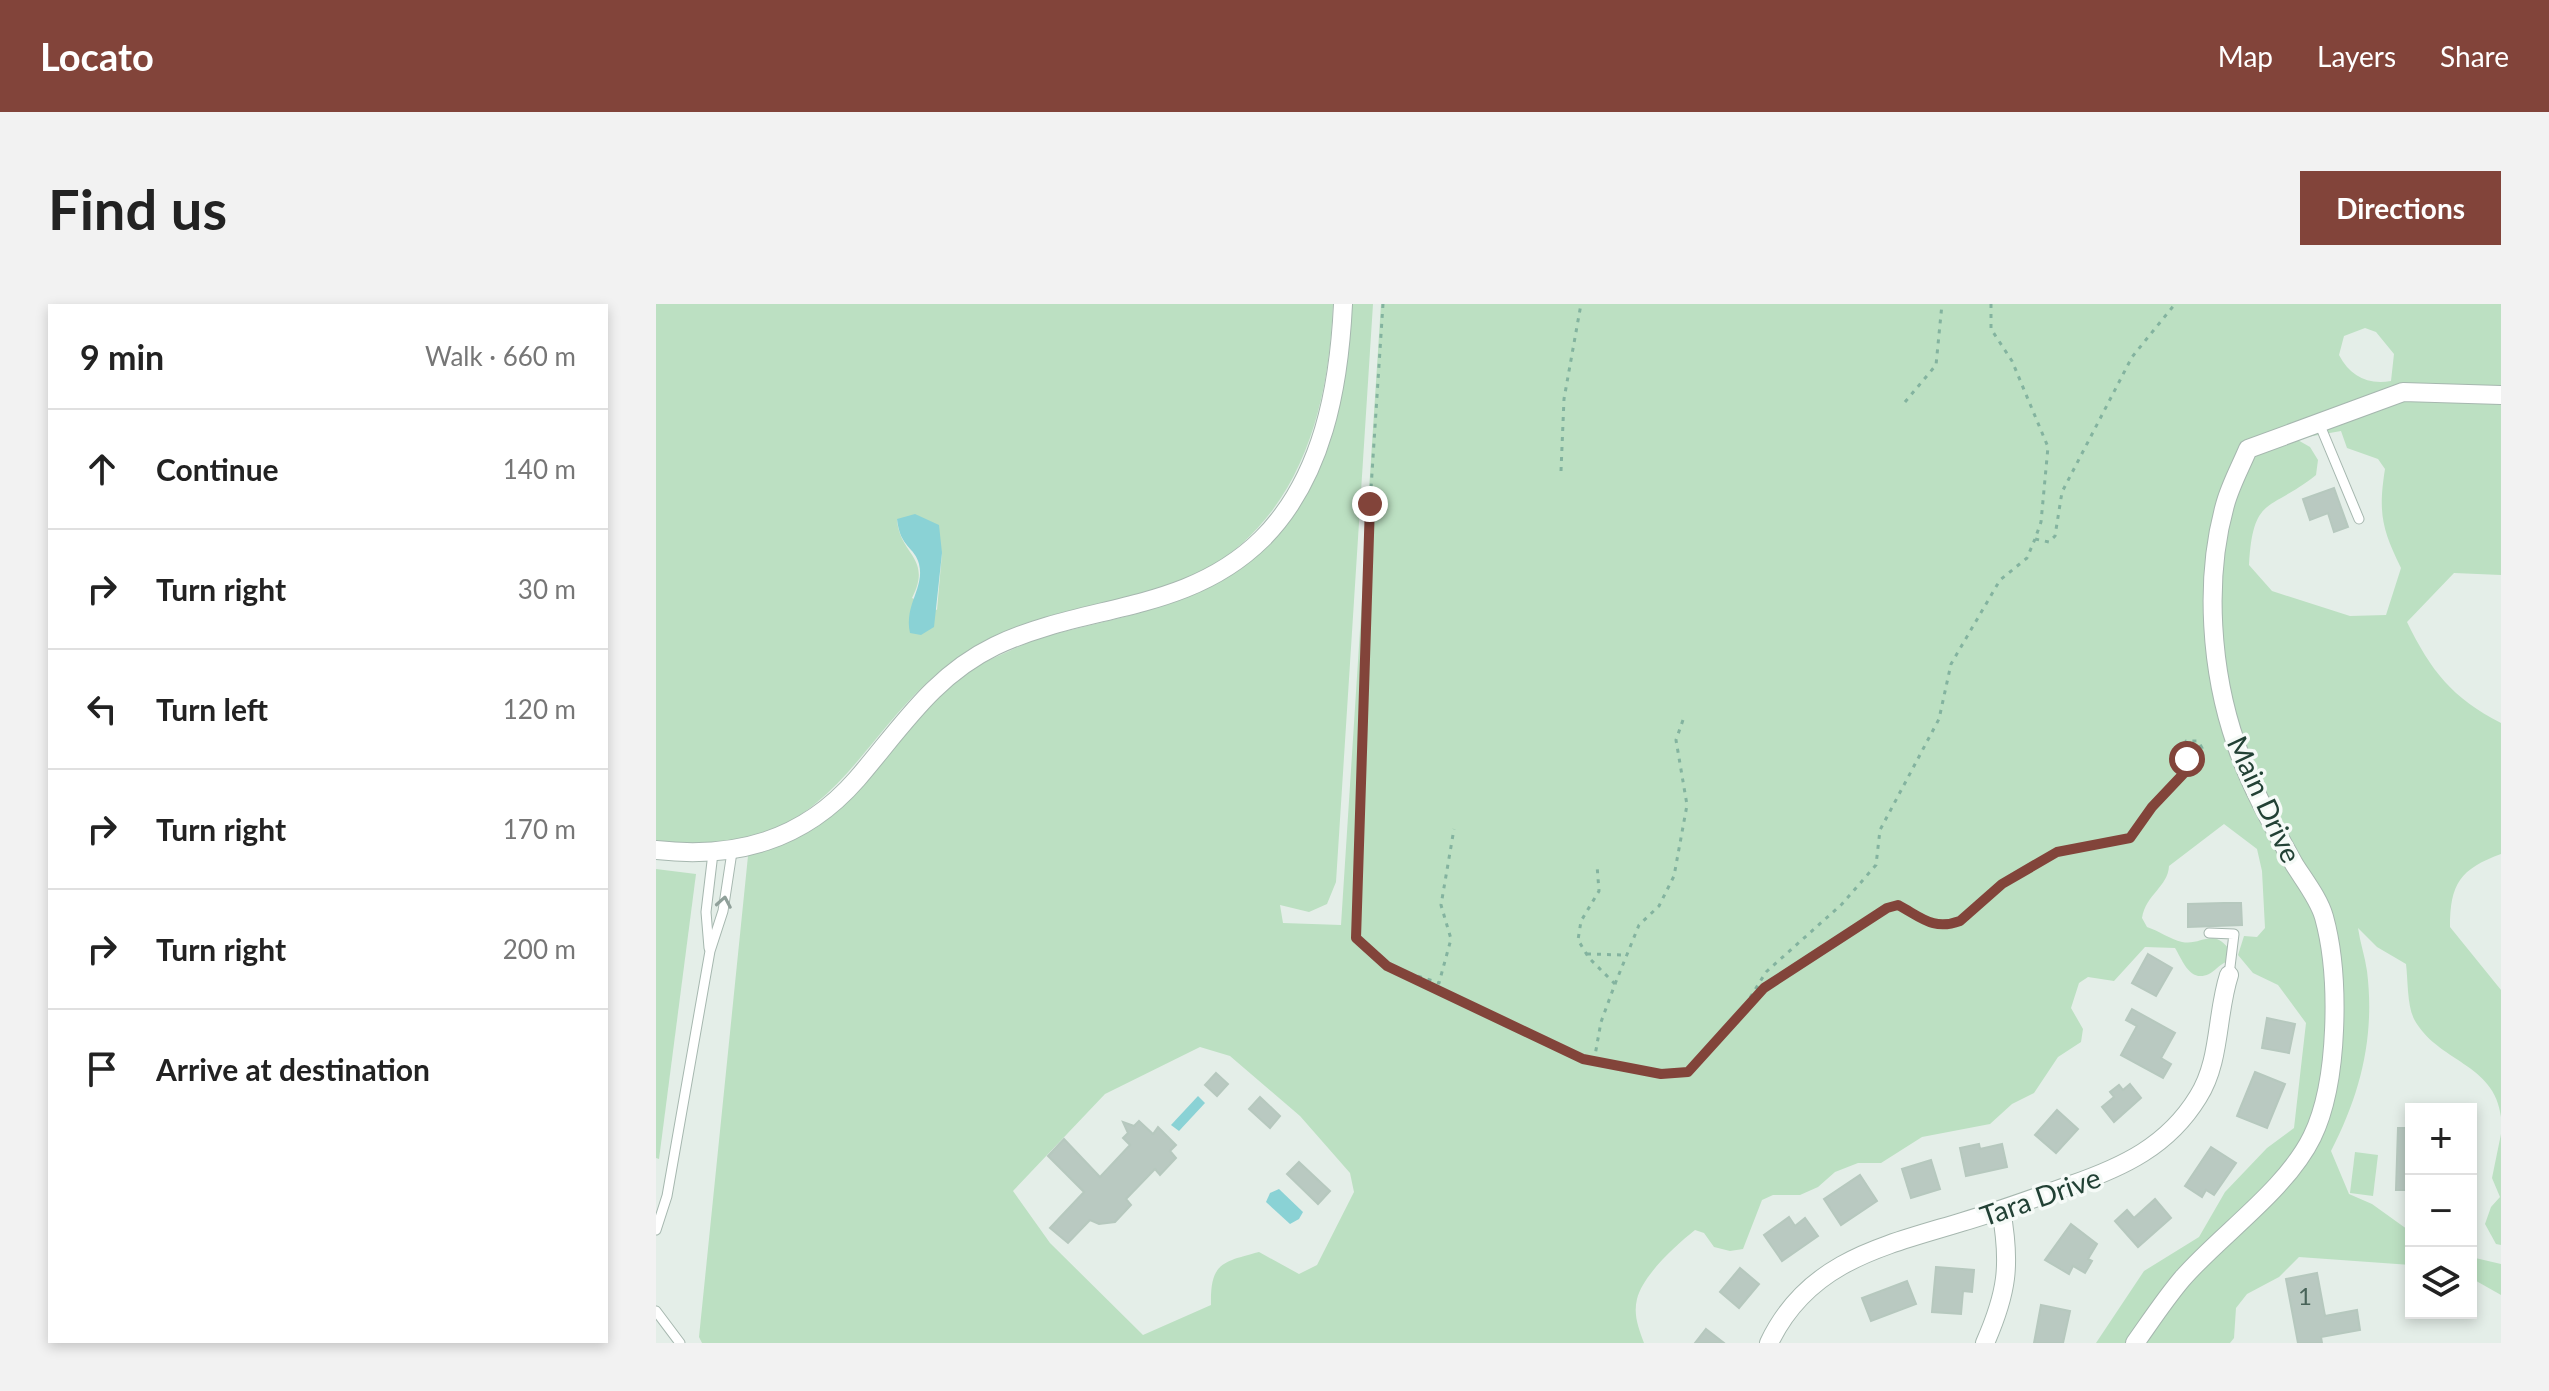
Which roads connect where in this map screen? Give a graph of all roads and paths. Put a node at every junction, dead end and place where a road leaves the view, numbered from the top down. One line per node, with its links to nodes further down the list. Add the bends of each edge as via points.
1 (1343, 304): 17 (street, via 1322,439 1308,474 1262,539 1209,578 1179,592 1036,631 975,657 923,697 829,807 775,839)
2 (1383, 304): 23 (path, via 1370,504 1356,938)
3 (1581, 304): 10 (path, via 1564,399)
4 (1942, 304): 8 (path, via 1936,365)
5 (1991, 304): 12 (path, via 1991,329 2012,361 2048,447)
6 (2175, 304): 12 (path, via 2132,357 2072,472 2062,492 2055,536 2049,542)
7 (2501, 395): 9 (street, Main Drive, via 2403,392)
8 (1905, 402)
9 (2319, 423): 11 (lane); 34 (street, Main Drive, via 2248,449 2225,504 2215,553 2213,619 2235,744 2324,915 2335,1053 2314,1134 2304,1151 2182,1279)
10 (1561, 471)
11 (2359, 519)
12 (2035, 539): 26 (path, via 2027,558 2000,580 1951,664 1939,719 1880,830 1876,865 1842,904 1766,972)
13 (1683, 720): 22 (path, via 1676,740 1687,805 1674,876)
14 (2187, 770): 14 (path, via 2186,741 2198,741 2201,755); 26 (path, via 2130,838 2057,852 2029,866 1947,926 1892,905 1811,954 1764,988)
15 (1454, 829): 23 (path, via 1441,905 1451,939 1439,983)
16 (656, 850): 17 (street)
17 (723, 852): 20 (lane, one-way to 17, via 723,911); 20 (lane, via 706,912)
18 (1597, 865): 21 (path, via 1599,891 1581,921 1578,940)
19 (2209, 933): 24 (lane, via 2234,934)
20 (710, 951): 29 (lane, via 686,1100)
21 (1587, 954): 22 (path); 25 (path)
22 (1625, 955): 25 (path)
23 (1387, 966): 27 (path)
24 (2229, 975): 28 (street, Tara Drive, via 2208,1078 2177,1125 2128,1164)
25 (1615, 984): 27 (path)
26 (1741, 1013): 27 (path, via 1688,1072 1661,1074)
27 (1594, 1061)
28 (2001, 1210): 32 (street, Tara Drive, via 1861,1252 1827,1272 1798,1299); 33 (street, via 2008,1267)
29 (656, 1230)
30 (656, 1311): 31 (lane)
31 (680, 1343)
32 (1769, 1343)
33 (1985, 1343)
34 (2135, 1343)

